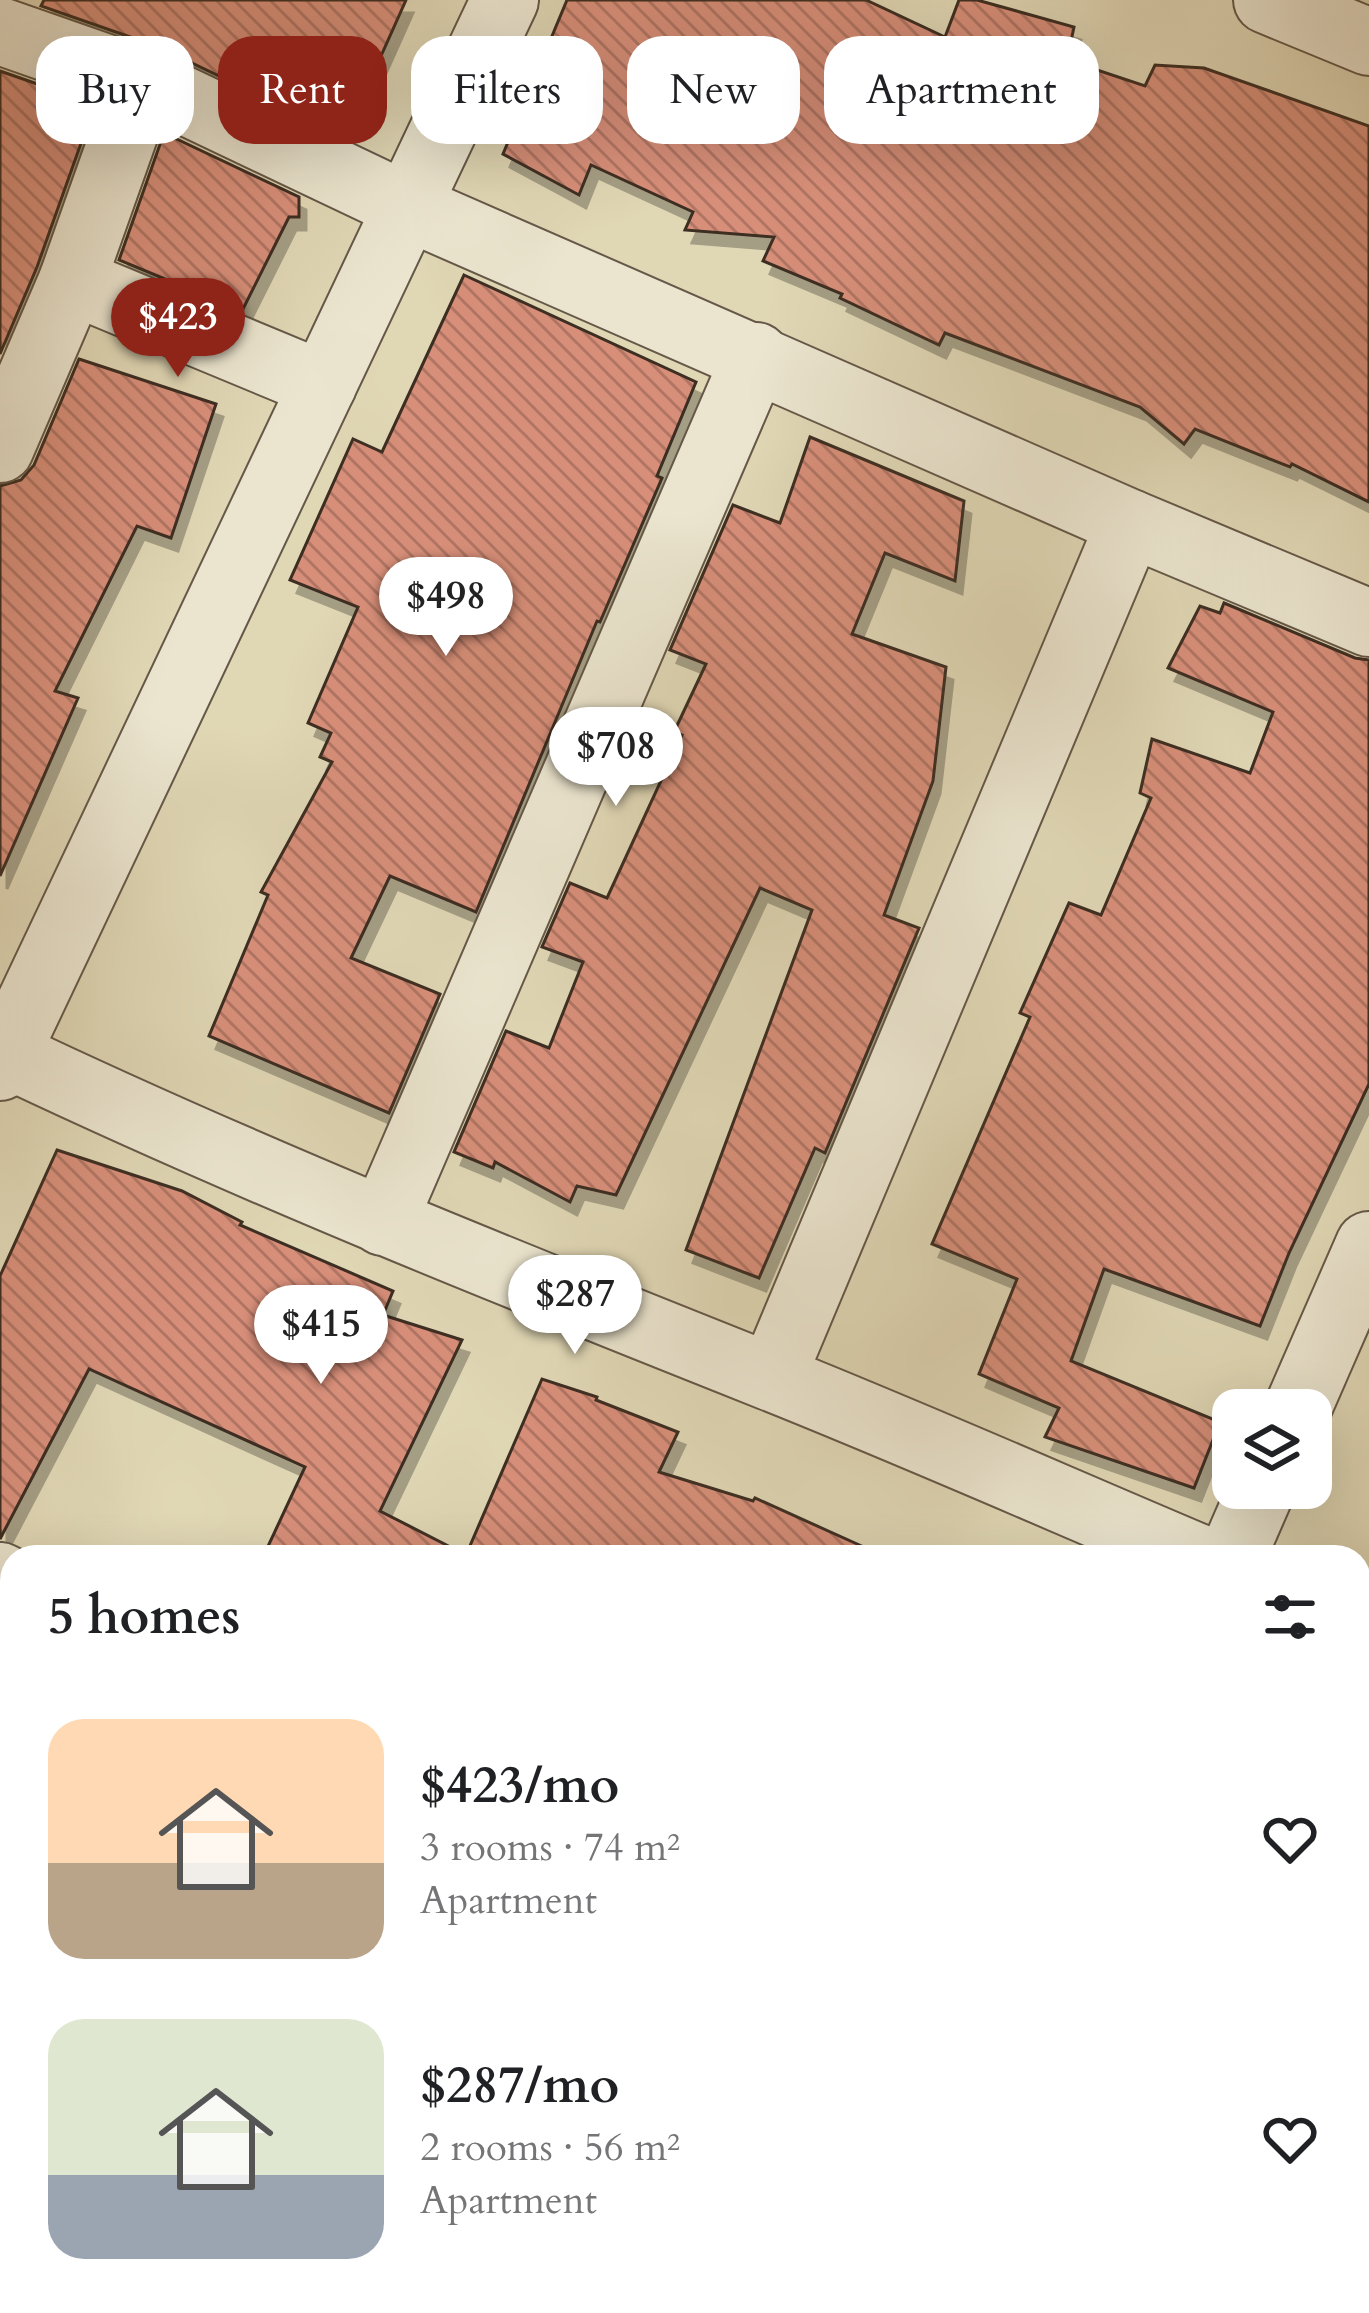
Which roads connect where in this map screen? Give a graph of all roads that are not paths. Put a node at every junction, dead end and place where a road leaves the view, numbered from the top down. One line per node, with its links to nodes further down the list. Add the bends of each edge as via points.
1 (505, 0): 8 (street)
2 (1267, 0): 4 (street)
3 (0, 31): 5 (street)
4 (1369, 42)
5 (36, 44)
6 (194, 105): 8 (street)
7 (121, 144): 9 (street)
8 (406, 206): 10 (street); 11 (street)
9 (72, 281): 11 (street); 12 (street)
10 (755, 356): 13 (street); 16 (street)
11 (323, 385): 15 (street)
12 (0, 449)
13 (1130, 523): 14 (street); 18 (street)
14 (1369, 622)
15 (2, 1057): 16 (street)
16 (382, 1222): 18 (street)
17 (1369, 1245): 19 (street)
18 (772, 1377): 21 (street)
19 (1306, 1389)
20 (1253, 1509): 22 (street)
21 (1169, 1545)
22 (1237, 1545)

